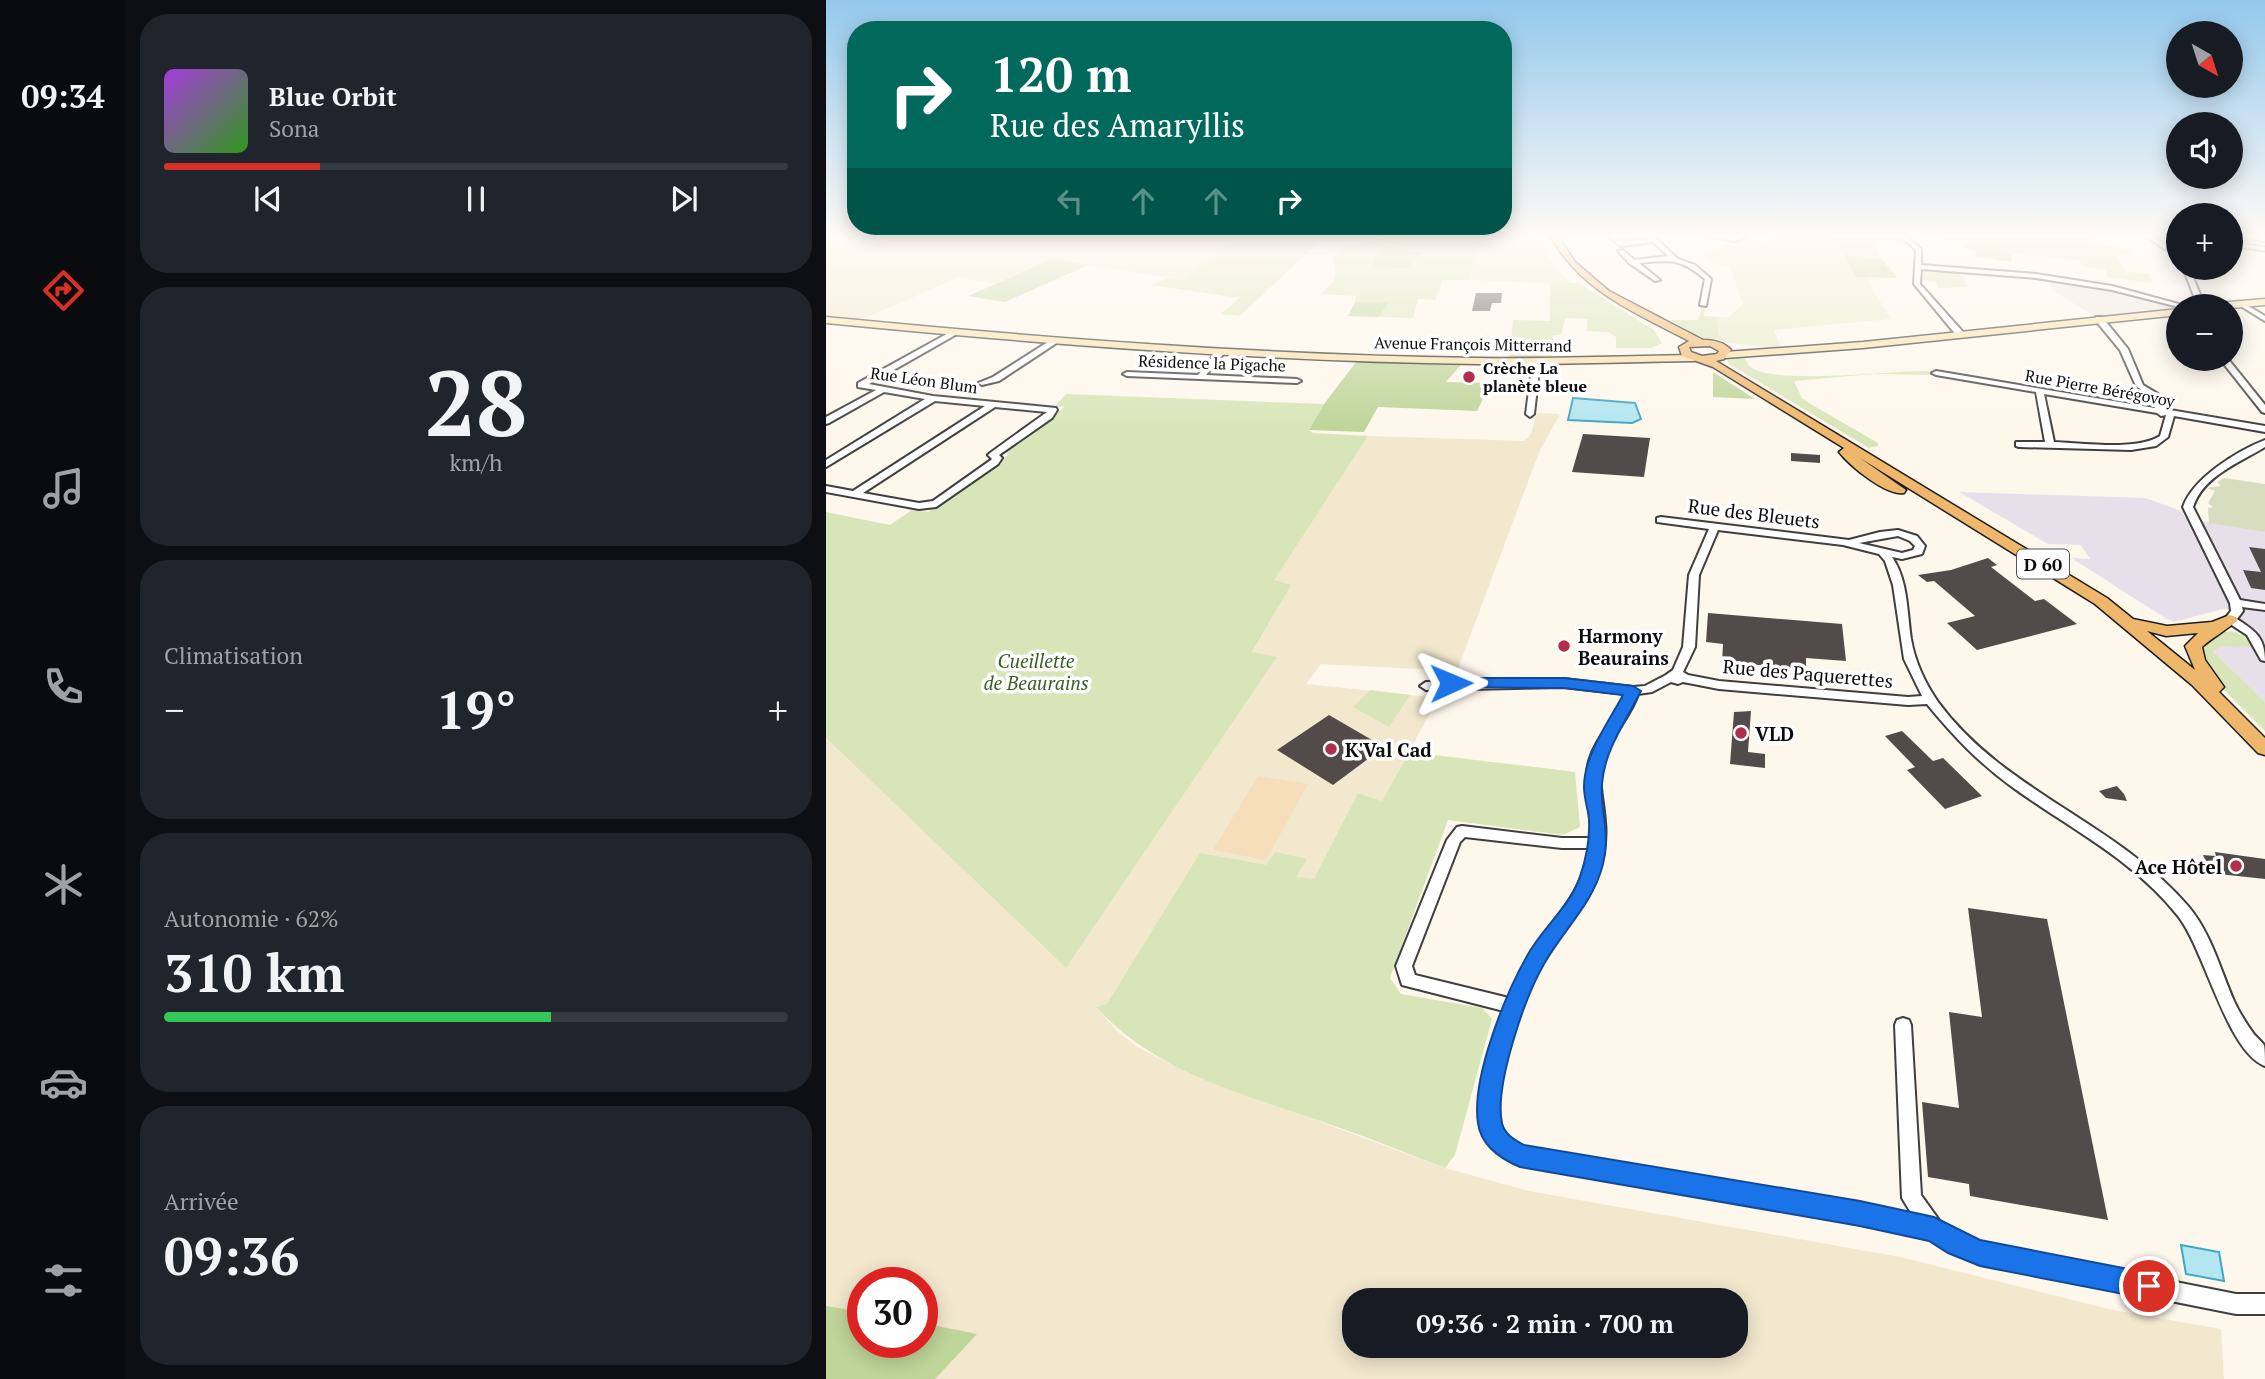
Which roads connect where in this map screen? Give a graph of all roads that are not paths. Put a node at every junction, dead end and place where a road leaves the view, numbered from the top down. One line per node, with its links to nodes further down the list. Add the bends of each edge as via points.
1 (1705, 300): 6 (street)
2 (1931, 300): 13 (street)
3 (1620, 302): 15 (main road, D 60); 18 (main road, D 60)
4 (2265, 302): 5 (main road)
5 (2243, 304)
6 (1704, 305)
7 (2243, 305): 10 (street)
8 (2166, 312): 9 (main road)
9 (2099, 319): 13 (main road); 32 (street, via 2124,349 2140,386 2155,396)
10 (2265, 319)
11 (826, 320): 12 (main road, Avenue François Mitterrand)
12 (954, 332): 14 (main road, Avenue François Mitterrand); 26 (street, Rue Léon Blum, via 861,385)
13 (1960, 334): 17 (main road, via 1839,348)
14 (1054, 342): 16 (main road, Avenue François Mitterrand); 25 (street)
15 (1699, 342): 17 (main road); 18 (main road)
16 (1221, 352): 19 (main road, Avenue François Mitterrand); 23 (street)
17 (1722, 353): 18 (main road); 53 (main road, D 60, via 1725,363 2063,570)
18 (1691, 354): 19 (main road, Avenue François Mitterrand, via 1659,359); 34 (main road, D 60)
19 (1536, 361): 33 (street)
20 (2234, 371): 31 (street)
21 (1127, 373): 23 (street, Résidence la Pigache)
22 (1936, 373): 27 (street, Rue Pierre Bérégovoy)
23 (1201, 376): 24 (street, Résidence la Pigache)
24 (1297, 381)
25 (982, 383)
26 (881, 390): 28 (street, Rue Léon Blum); 35 (street)
27 (2040, 392): 32 (street, Rue Pierre Bérégovoy); 39 (street)
28 (933, 398): 29 (street, Rue Léon Blum); 40 (street)
29 (993, 404): 30 (street, Rue Léon Blum); 42 (street)
30 (1049, 409): 42 (street, via 1053,410 1049,416 993,455 995,462 936,504 919,506)
31 (2265, 410)
32 (2166, 413): 36 (street, Rue Pierre Bérégovoy); 39 (street, via 2167,433 2153,444)
33 (1530, 414)
34 (1796, 414): 43 (main road, via 1856,463); 62 (main road, D 60, via 2101,601 2198,681)
35 (826, 421)
36 (2263, 430)
37 (2265, 443): 51 (street, via 2203,483 2189,502 2192,519)
38 (2019, 444): 39 (street)
39 (2050, 445)
40 (826, 464)
41 (826, 489): 42 (street)
42 (855, 494)
43 (1914, 499)
44 (1661, 520): 45 (street, Rue des Bleuets)
45 (1715, 526): 47 (street, Rue des Bleuets); 56 (street, via 1694,575 1689,647)
46 (1875, 537): 47 (street, Rue des Bleuets); 48 (street, via 1873,544); 49 (street, via 1892,532 1911,537 1920,549)
47 (1843, 542): 48 (street)
48 (1880, 550): 49 (street); 50 (street)
49 (1908, 556): 50 (street)
50 (1897, 572): 60 (street, via 1907,652)
51 (2236, 603): 52 (street); 54 (street, via 2237,611)
52 (2265, 607)
53 (2138, 622): 54 (main road, via 2166,631); 58 (main road, D 60)
54 (2223, 624): 55 (street, via 2251,633); 58 (main road, via 2195,643 2193,651)
55 (2265, 657)
56 (1676, 676): 59 (street, Rue des Paquerettes); 60 (street, Rue des Paquerettes, via 1719,685)
57 (1426, 686): 59 (street, Rue des Paquerettes, via 1564,683)
58 (2215, 687): 61 (main road, D 60)
59 (1633, 691): 63 (street, via 1595,763)
60 (1931, 700): 66 (street, via 1993,766 2115,845 2154,878 2190,920 2208,953 2226,1006)
61 (2265, 739)
62 (2265, 749)
63 (1596, 843): 64 (street, via 1588,883 1535,959); 64 (street, via 1462,831 1454,840 1404,966 1408,980)
64 (1513, 1006): 67 (street, via 1491,1090 1490,1124 1497,1140 1520,1156)
65 (1903, 1025): 67 (street, via 1912,1198)
66 (2265, 1058)
67 (1934, 1230): 68 (street, via 1980,1253 2236,1304)
68 (2265, 1304)

